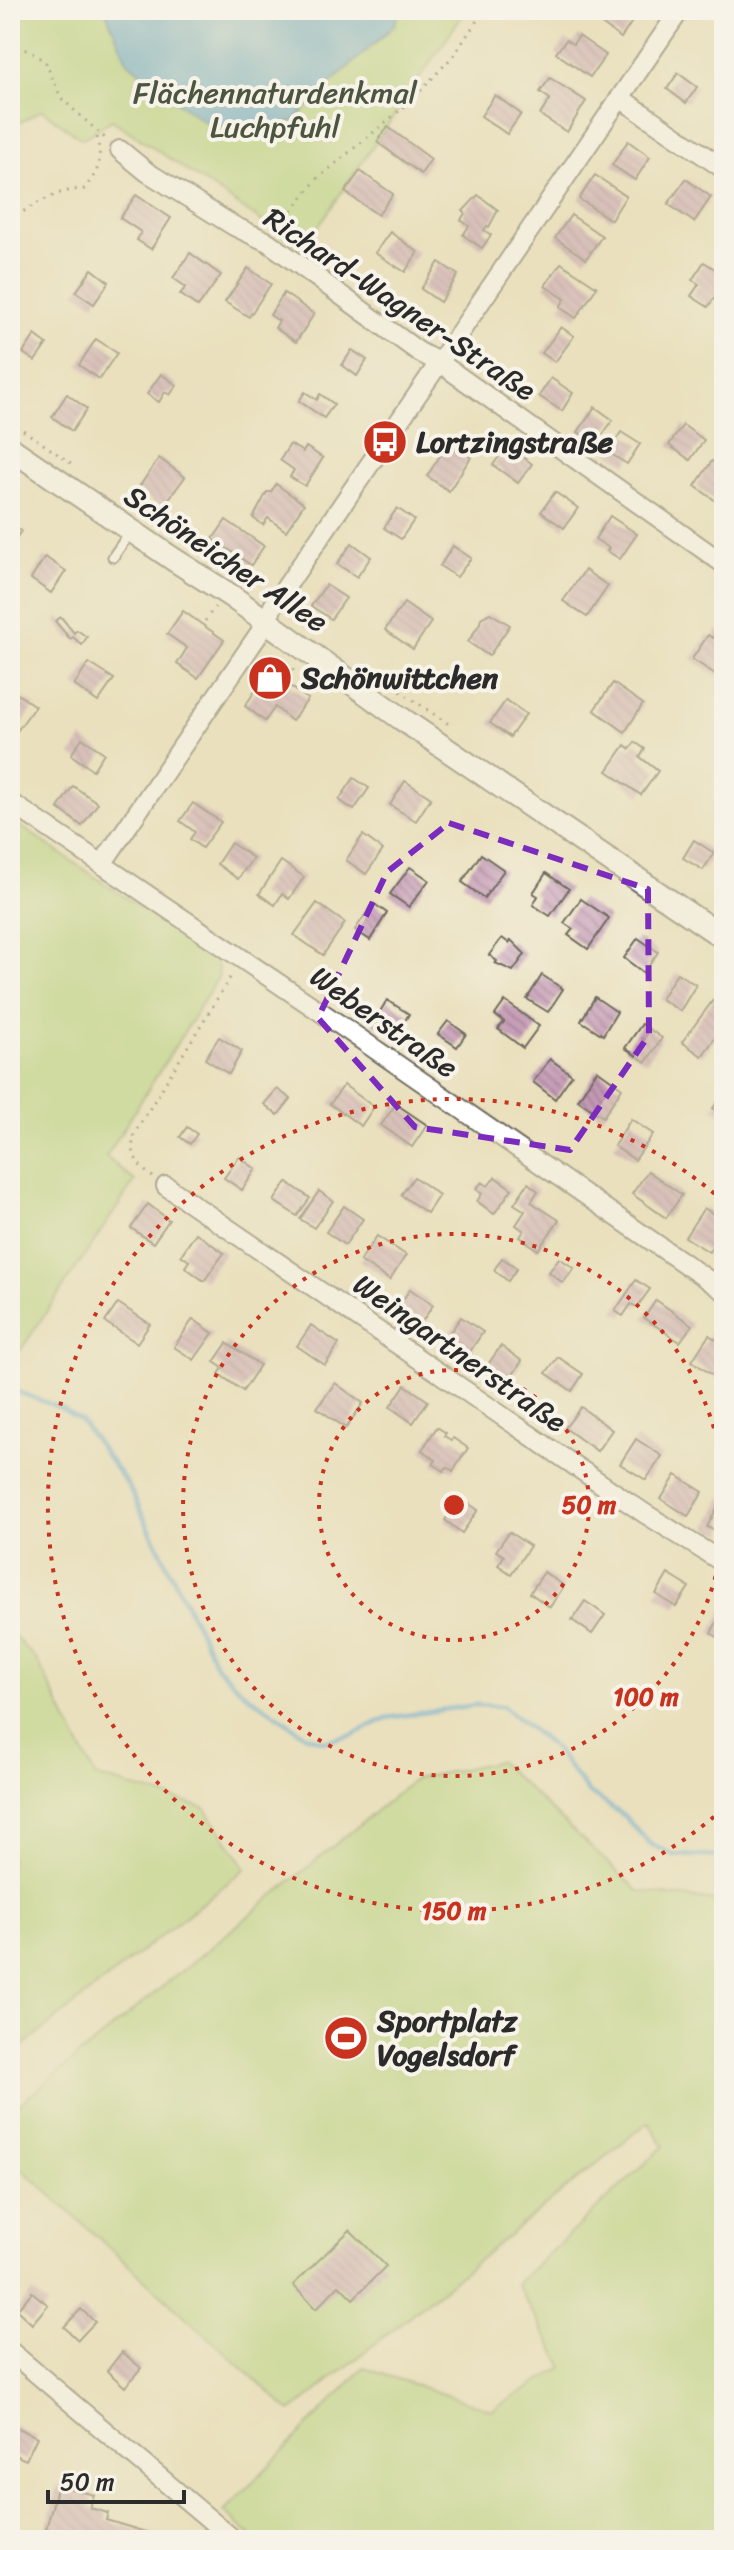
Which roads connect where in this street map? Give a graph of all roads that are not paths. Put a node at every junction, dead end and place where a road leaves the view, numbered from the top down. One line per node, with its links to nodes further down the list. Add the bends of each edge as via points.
1 (680, 10): 2 (street)
2 (620, 98): 4 (street); 5 (street)
3 (120, 150): 5 (street, Richard-Wagner-Straße, via 147,172 268,242)
4 (724, 169)
5 (440, 363): 9 (street, Richard-Wagner-Straße); 10 (street)
6 (10, 448): 7 (street, Schöneicher Allee)
7 (131, 531): 8 (lane); 10 (street, Schöneicher Allee)
8 (113, 557)
9 (724, 564)
10 (267, 622): 12 (street); 13 (street, Schöneicher Allee)
11 (10, 802): 12 (street, Weberstraße)
12 (102, 864): 15 (street, Weberstraße)
13 (724, 938)
14 (166, 1186): 16 (street, Weingartnerstraße)
15 (724, 1291)
16 (724, 1563)
17 (10, 2351): 18 (street)
18 (234, 2540)

